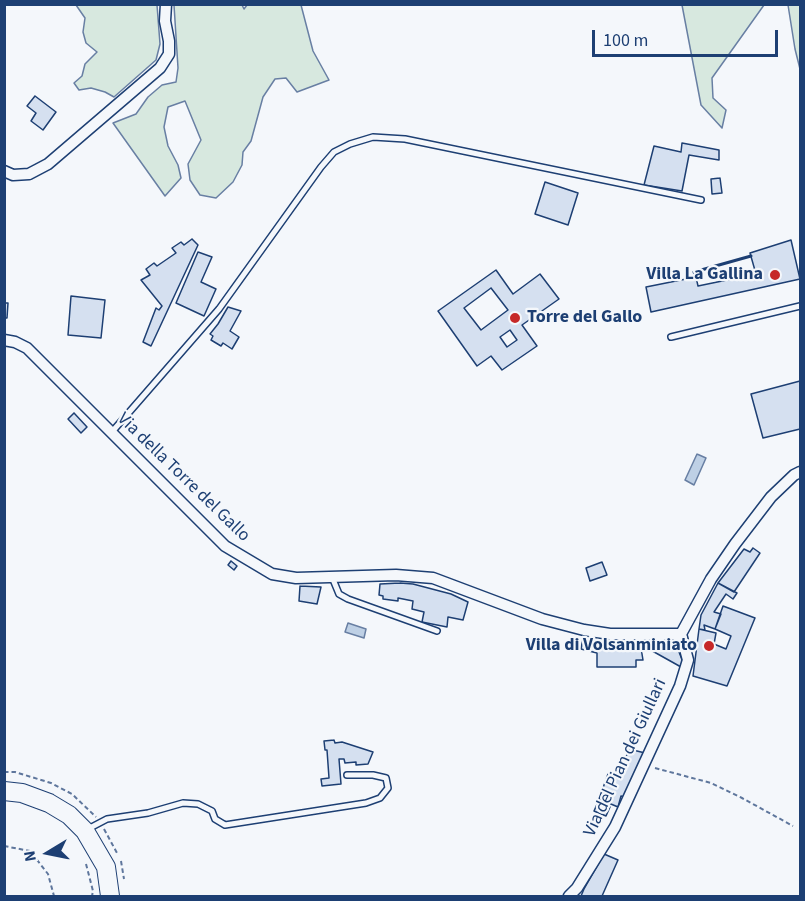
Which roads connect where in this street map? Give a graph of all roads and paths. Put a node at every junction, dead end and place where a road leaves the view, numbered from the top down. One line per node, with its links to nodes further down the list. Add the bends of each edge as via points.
1 (166, 4): 2 (street, via 169,54 160,68 48,164 29,174 13,176)
2 (4, 171)
3 (701, 200): 7 (lane, via 405,139 373,137 350,144 334,152 321,166 219,309)
4 (801, 306): 5 (lane)
5 (671, 337)
6 (4, 340): 7 (street, Via della Torre del Gallo, via 27,348)
7 (111, 433): 9 (street, Via della Torre del Gallo, via 225,546 272,574)
8 (801, 471): 11 (street, via 771,496 735,544)
9 (332, 577): 10 (lane, via 339,594 348,599); 11 (street, Via della Torre del Gallo, via 433,578 542,619 578,628 610,634)
10 (437, 631)
11 (681, 634): 22 (street, Via del Pian dei Giullari, via 688,660 680,686 615,827)
12 (652, 767): 15 (path, via 711,783)
13 (347, 775): 16 (lane, via 386,778 388,788 380,798 366,803 235,824 220,823 212,810 198,804 183,803 107,819)
14 (4, 791): 16 (main road, via 49,803)
15 (793, 826)
16 (85, 831): 21 (main road, via 105,867)
17 (4, 846): 19 (path, via 30,851 48,874)
18 (84, 857): 20 (path)
19 (54, 897)
20 (92, 897)
21 (110, 897)
22 (569, 897)

